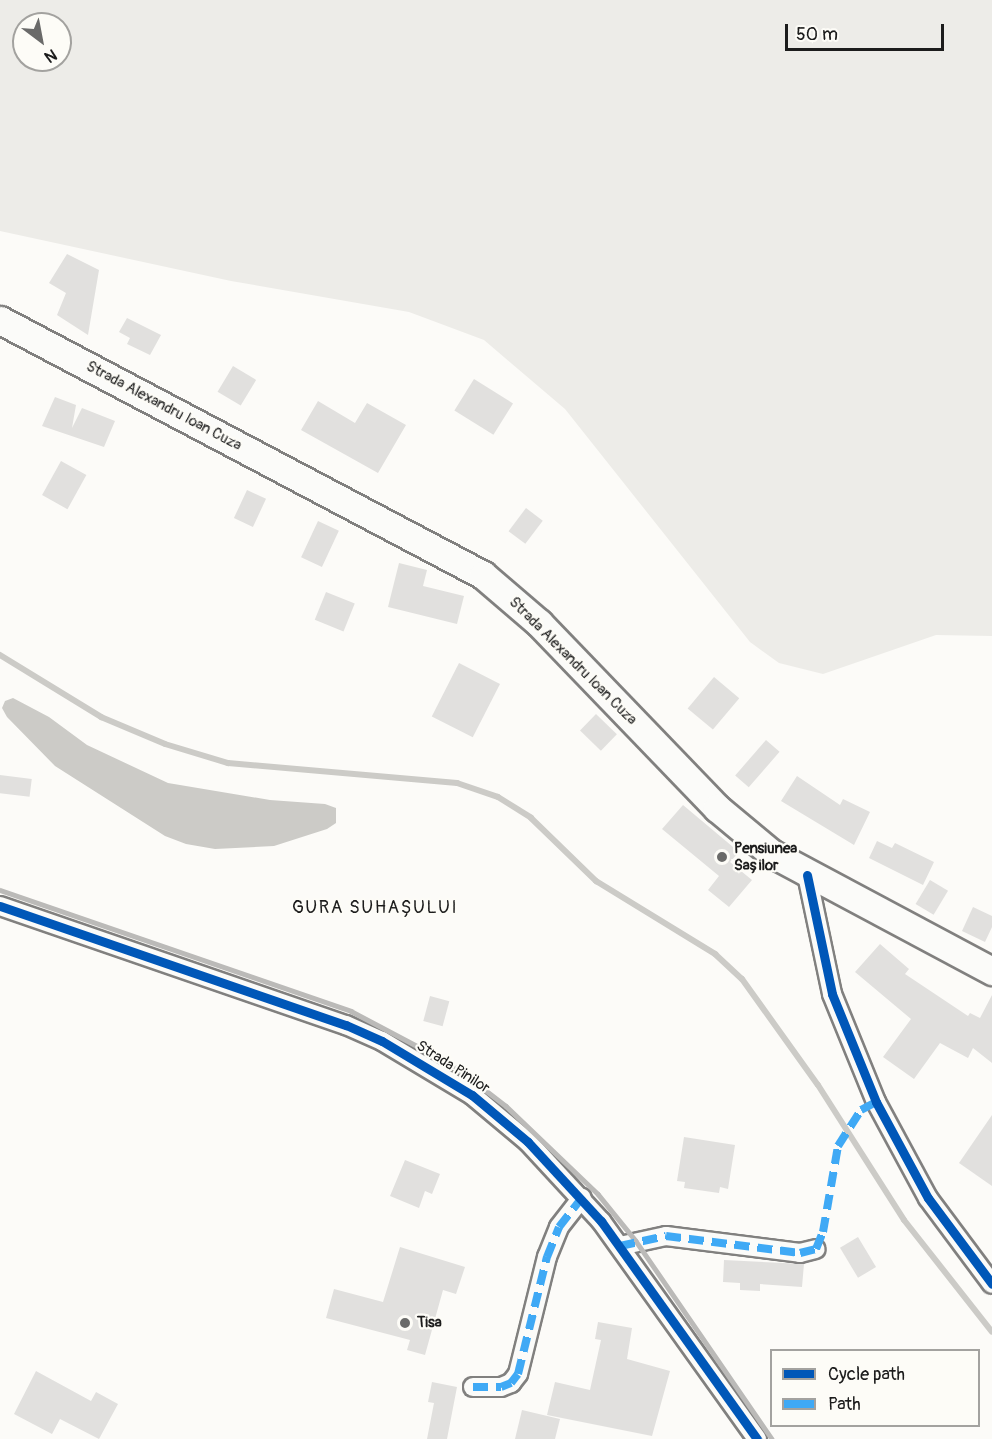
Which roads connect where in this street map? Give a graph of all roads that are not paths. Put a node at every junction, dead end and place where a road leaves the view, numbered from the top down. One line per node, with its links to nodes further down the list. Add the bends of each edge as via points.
1 (0, 320): 2 (main road, Strada Alexandru Ioan Cuza, via 483,575 539,623 717,808 771,854)
2 (807, 875): 4 (main road, Strada Alexandru Ioan Cuza); 8 (street, via 832,994 876,1102 928,1198)
3 (0, 906): 5 (street, Strada Pinilor, via 382,1041 472,1095 528,1142)
4 (992, 971)
5 (582, 1198): 6 (street, Strada Pinilor); 9 (street, via 559,1227 547,1257 518,1374 501,1387)
6 (620, 1246): 7 (street, via 666,1236 800,1253); 10 (street, Strada Pinilor)
7 (816, 1249)
8 (992, 1284)
9 (474, 1387)
10 (757, 1439)

